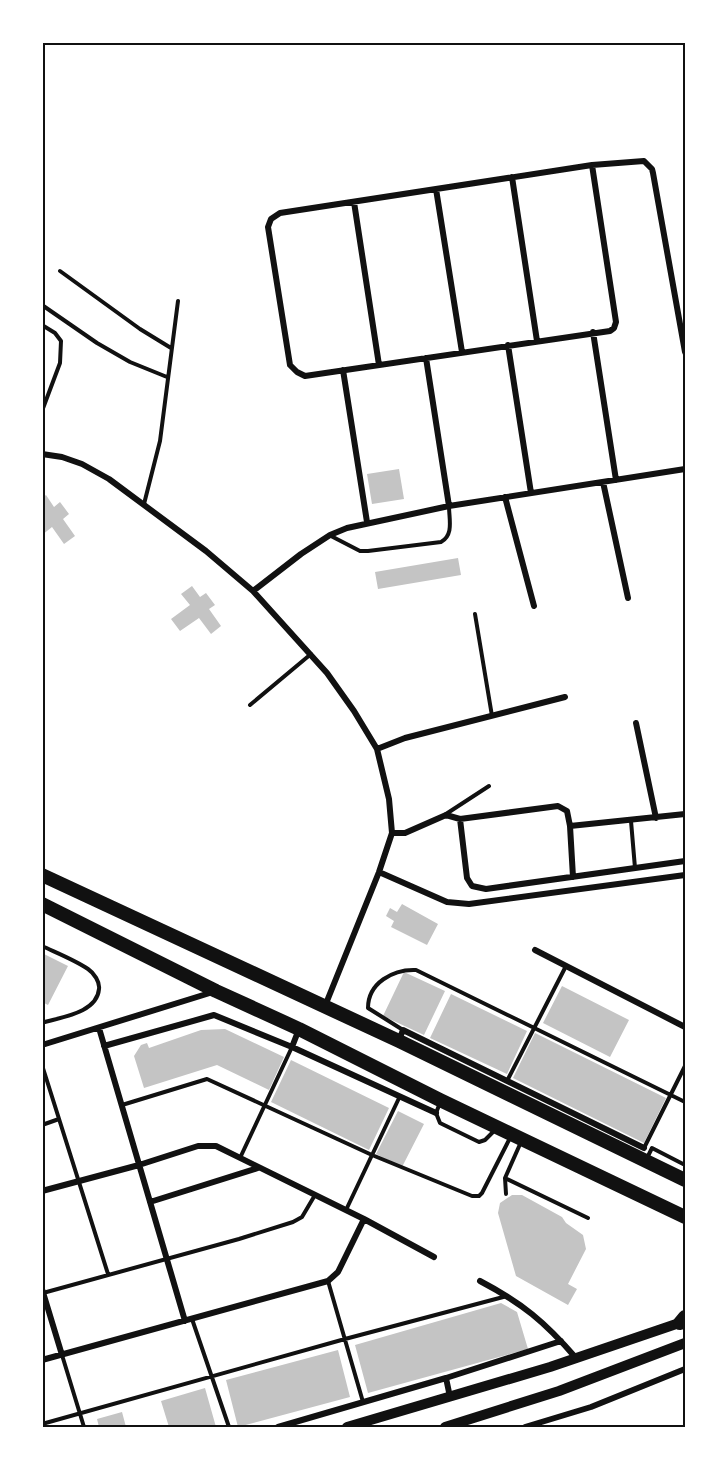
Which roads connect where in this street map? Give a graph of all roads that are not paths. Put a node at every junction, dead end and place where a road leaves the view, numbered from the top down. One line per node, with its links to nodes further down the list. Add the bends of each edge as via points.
1 (592, 165): 2 (street); 9 (street, via 616,321 610,331); 14 (street, via 644,161 652,169)
2 (512, 177): 3 (street); 10 (street)
3 (436, 189): 4 (street); 13 (street)
4 (354, 202): 16 (street); 17 (street, via 280,213 268,227 290,365 305,376)
5 (60, 271): 12 (lane)
6 (178, 301): 12 (lane)
7 (42, 305): 18 (lane, via 97,343)
8 (42, 325): 19 (lane, via 61,341 60,363)
9 (593, 332): 10 (street); 22 (street)
10 (537, 341): 11 (street)
11 (508, 345): 13 (street); 24 (street)
12 (171, 348): 18 (lane)
13 (462, 352): 15 (street)
14 (685, 352)
15 (426, 358): 16 (street); 27 (street)
16 (379, 364): 17 (street)
17 (343, 370): 28 (street)
18 (167, 377): 26 (lane, via 160,441)
19 (42, 411)
20 (42, 454): 26 (street, via 82,464)
21 (685, 469): 22 (street)
22 (616, 480): 23 (street)
23 (603, 482): 24 (street); 31 (street)
24 (531, 493): 25 (street)
25 (506, 497): 27 (street); 32 (street)
26 (144, 504): 30 (street)
27 (449, 506): 28 (street); 29 (lane, via 449,534 441,542 360,551)
28 (367, 522): 29 (street)
29 (330, 535): 30 (street)
30 (253, 591): 34 (street)
31 (628, 598)
32 (534, 606)
33 (475, 614): 37 (lane)
34 (311, 654): 36 (lane); 39 (street)
35 (565, 697): 37 (street)
36 (250, 705)
37 (492, 716): 39 (street)
38 (636, 723): 43 (street)
39 (377, 749): 47 (street, via 389,799)
40 (489, 786): 42 (lane)
41 (685, 814): 43 (street)
42 (446, 815): 44 (street); 47 (street, via 405,833)
43 (656, 818): 45 (street)
44 (460, 819): 46 (street, via 558,806 567,811); 53 (street, via 467,878 472,886 486,889)
45 (631, 820): 46 (street); 49 (lane)
46 (570, 826): 53 (street)
47 (392, 833): 50 (street)
48 (685, 861): 49 (street)
49 (635, 868): 53 (street)
50 (379, 872): 52 (street, via 447,902 469,904); 59 (street)
51 (42, 875): 59 (highway)
52 (685, 875)
53 (573, 877)
54 (42, 904): 58 (highway)
55 (42, 946): 60 (lane, via 90,970 99,984 96,999 82,1011)
56 (535, 950): 57 (street)
57 (566, 966): 61 (street); 63 (lane)
58 (216, 991): 62 (street); 64 (highway)
59 (324, 1006): 65 (highway)
60 (42, 1023)
61 (685, 1027)
62 (99, 1028): 66 (street); 67 (street)
63 (534, 1028): 65 (lane, via 416,970 405,970 377,984 368,996 368,1008); 71 (lane); 72 (lane)
64 (299, 1029): 68 (street); 77 (highway)
65 (401, 1035): 71 (street); 82 (highway)
66 (42, 1045)
67 (104, 1046): 68 (street, via 211,1014); 75 (street)
68 (292, 1047): 73 (street); 76 (lane)
69 (42, 1065): 78 (lane)
70 (685, 1066): 72 (lane)
71 (507, 1081): 82 (street)
72 (670, 1095): 74 (lane); 82 (lane)
73 (400, 1096): 77 (street); 83 (lane)
74 (685, 1102)
75 (121, 1105): 76 (lane, via 207,1080); 85 (street)
76 (264, 1107): 83 (lane); 84 (lane)
77 (438, 1107): 80 (highway); 80 (lane, via 440,1123 478,1142)
78 (59, 1119): 79 (lane); 90 (lane)
79 (42, 1125)
80 (498, 1128): 81 (highway)
81 (517, 1137): 83 (lane, via 479,1196); 88 (lane); 95 (highway)
82 (645, 1154): 86 (lane, via 652,1148); 89 (highway)
83 (372, 1155): 96 (lane)
84 (240, 1159): 85 (street, via 207,1145); 87 (street)
85 (139, 1165): 90 (street); 94 (street)
86 (685, 1165)
87 (258, 1167): 93 (street); 94 (street)
88 (505, 1178): 92 (lane); 98 (lane)
89 (685, 1180)
90 (78, 1181): 91 (street); 103 (lane)
91 (42, 1191)
92 (506, 1194)
93 (315, 1195): 96 (street); 102 (lane, via 302,1217 293,1222)
94 (150, 1202): 102 (street)
95 (667, 1208): 97 (highway); 100 (highway)
96 (346, 1210): 99 (street)
97 (685, 1217)
98 (588, 1218)
99 (364, 1219): 101 (street); 104 (street, via 338,1272)
100 (685, 1230)
101 (434, 1257)
102 (167, 1259): 103 (lane); 108 (street)
103 (108, 1274): 106 (lane)
104 (328, 1281): 108 (street); 110 (lane)
105 (480, 1281): 107 (street)
106 (42, 1292): 113 (street)
107 (508, 1296): 110 (lane); 111 (street, via 546,1324)
108 (188, 1320): 113 (street); 117 (lane)
109 (683, 1321): 114 (main road)
110 (345, 1339): 117 (lane); 120 (lane)
111 (561, 1341): 114 (street); 118 (street)
112 (685, 1343): 127 (main road, via 559,1391)
113 (62, 1355): 115 (street); 121 (lane)
114 (576, 1358): 119 (main road)
115 (42, 1360)
116 (685, 1369): 128 (street, via 591,1407)
117 (212, 1376): 121 (lane); 124 (lane)
118 (446, 1378): 119 (street); 120 (street)
119 (451, 1397): 126 (main road)
120 (363, 1402): 125 (street)
121 (80, 1414): 122 (lane); 123 (lane)
122 (42, 1424)
123 (84, 1427)
124 (229, 1427)
125 (278, 1427)
126 (347, 1427)
127 (445, 1427)
128 (525, 1427)

